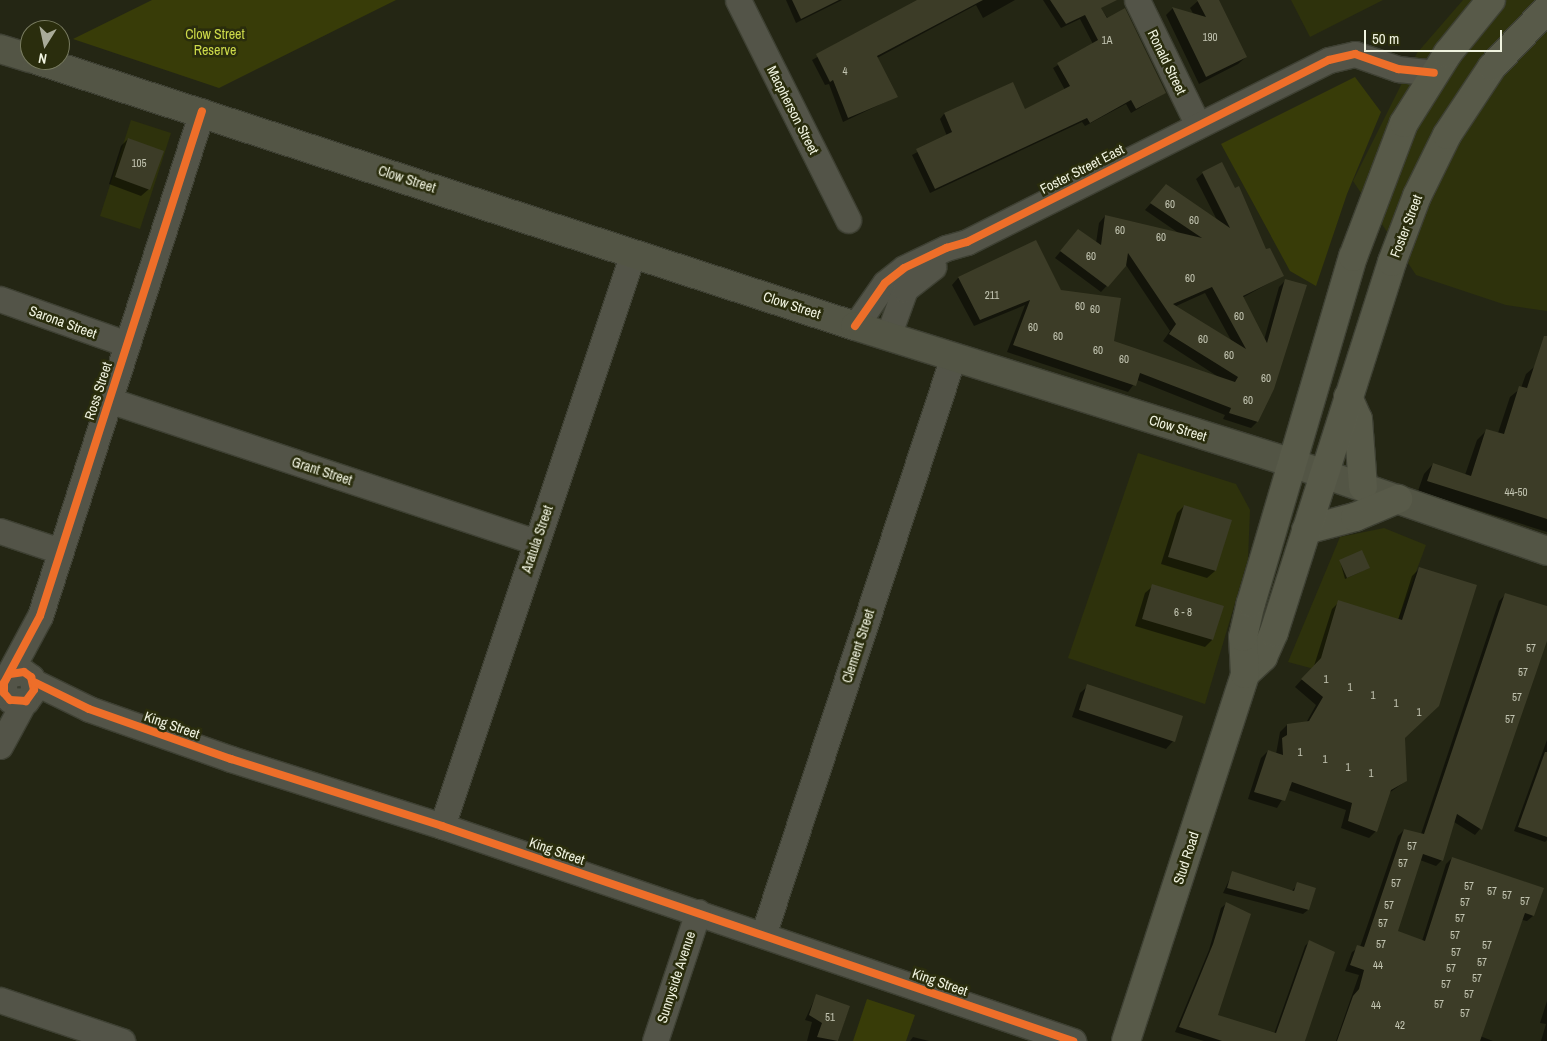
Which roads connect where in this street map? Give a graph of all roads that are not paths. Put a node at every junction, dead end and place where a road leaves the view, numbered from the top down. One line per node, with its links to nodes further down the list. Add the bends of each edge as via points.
1 (738, 0): 12 (street, Macpherson Street)
2 (1137, 0): 11 (street, Ronald Street)
3 (1491, 0): 9 (highway)
4 (1542, 0): 5 (highway)
5 (1547, 9): 20 (highway, Foster Street, via 1492,67 1447,134 1416,196)
6 (0, 49): 7 (main road)
7 (20, 55)
8 (69, 70): 10 (main road, Clow Street)
9 (1434, 73): 11 (street, Foster Street East, via 1398,69 1358,55 1340,56); 22 (highway, via 1404,123 1374,196 1352,257)
10 (202, 111): 14 (main road, Clow Street); 18 (street, Ross Street)
11 (1198, 125): 13 (street, Foster Street East)
12 (848, 220)
13 (967, 242): 16 (street, Foster Street East, via 935,253 892,276); 17 (street, Foster Street East, via 907,287)
14 (633, 253): 16 (main road, Clow Street); 28 (street, Aratula Street)
15 (0, 299): 18 (street, Sarona Street)
16 (855, 326): 17 (main road, Clow Street)
17 (888, 336): 19 (main road, Clow Street)
18 (127, 344): 21 (street, Ross Street)
19 (953, 357): 22 (main road, Clow Street); 37 (street, Clement Street)
20 (1348, 397): 23 (highway, Foster Street); 24 (highway, via 1358,419)
21 (109, 400): 28 (street, Grant Street); 29 (street, Ross Street)
22 (1292, 463): 23 (main road, Clow Street); 31 (highway, Stud Road, via 1243,637)
23 (1326, 474): 24 (main road, Clow Street); 26 (highway, Stud Road)
24 (1363, 487): 25 (main road, Clow Street)
25 (1398, 499): 26 (highway, via 1355,517); 30 (main road, Clow Street)
26 (1306, 530): 31 (highway, Stud Road, via 1274,632 1263,657)
27 (0, 531): 29 (street)
28 (536, 542): 35 (street, Aratula Street)
29 (60, 551): 32 (street, Ross Street)
30 (1547, 551)
31 (1245, 674): 42 (highway, Stud Road)
32 (22, 689): 33 (street, Ross Street); 34 (street, Ross Street); 35 (street, King Street)
33 (0, 726)
34 (0, 746)
35 (442, 826): 36 (street, King Street)
36 (698, 912): 37 (street, King Street); 40 (street, Sunnyside Avenue)
37 (763, 935): 41 (street, King Street)
38 (0, 1000): 39 (street)
39 (122, 1041)
40 (655, 1041)
41 (1074, 1041)
42 (1126, 1041)

